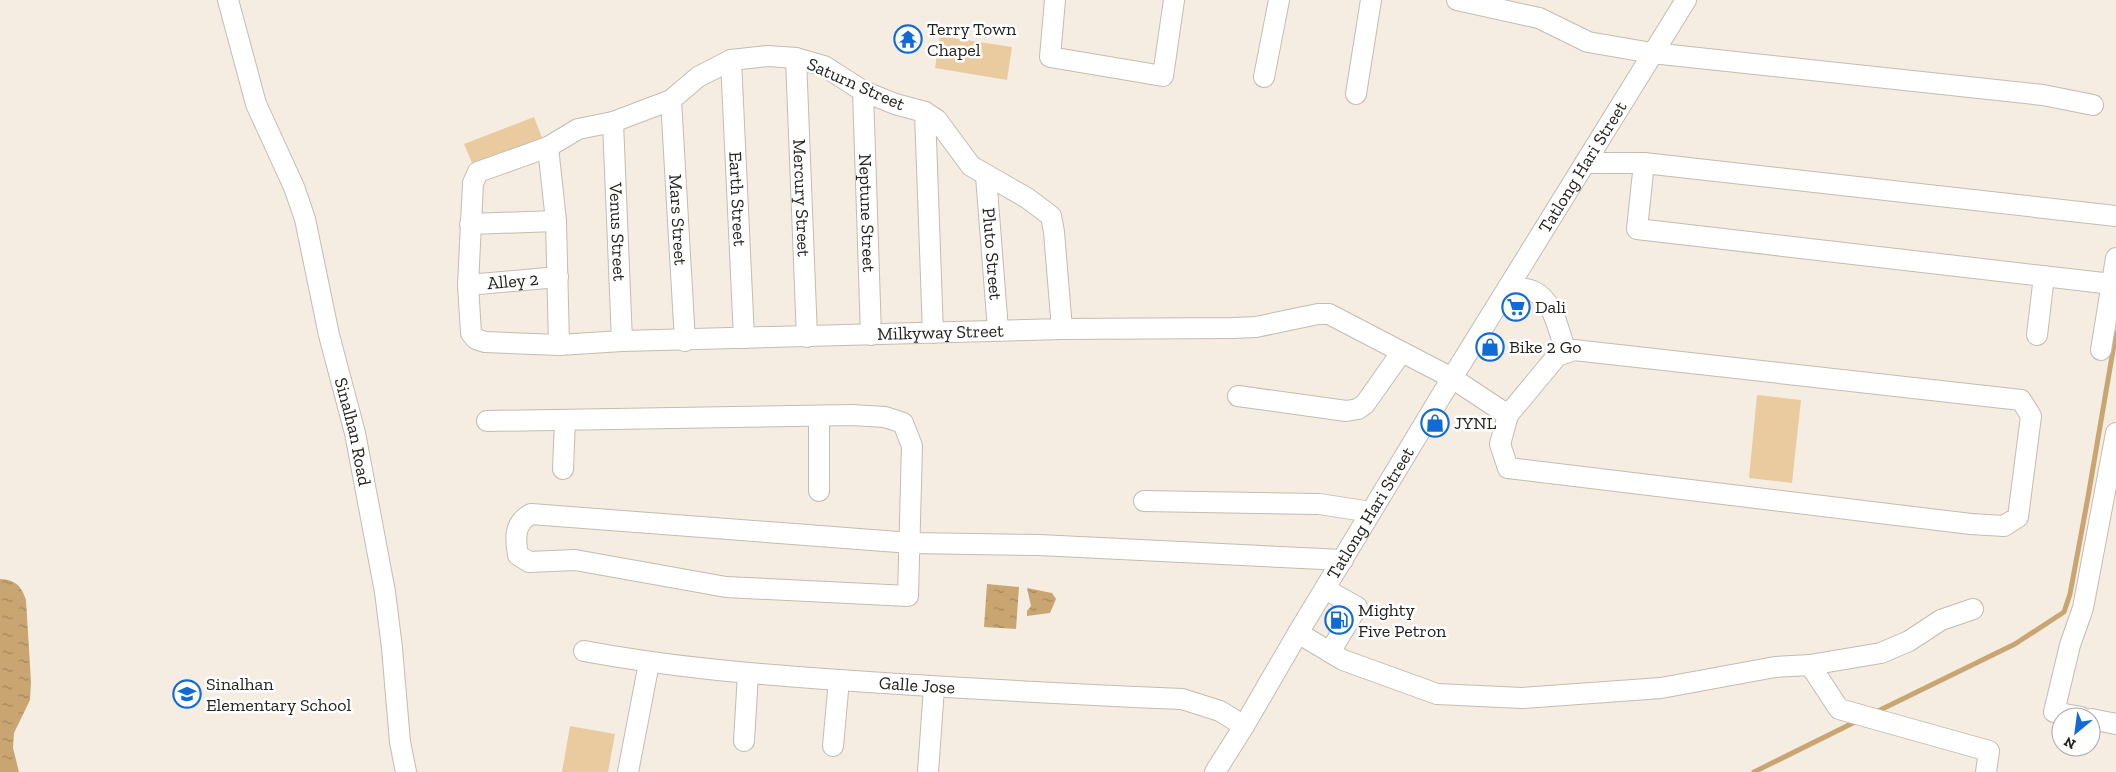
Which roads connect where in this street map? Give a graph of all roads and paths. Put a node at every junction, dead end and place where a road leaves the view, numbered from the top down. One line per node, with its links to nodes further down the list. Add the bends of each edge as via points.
1 (228, 0): 73 (street, Sinalhan Road, via 256,104 305,219 329,335 355,433 385,592)
2 (1055, 0): 3 (street, via 1050,58 1163,76)
3 (1174, 0)
4 (1279, 0): 11 (street)
5 (1371, 0): 13 (street)
6 (1456, 0): 8 (street, via 1539,18 1588,42)
7 (1686, 0): 8 (street, Tatlong Hari Street)
8 (1652, 53): 15 (street, via 2043,95); 19 (street, Tatlong Hari Street)
9 (796, 58): 10 (street, Saturn Street, via 768,56); 12 (street, Saturn Street, via 824,66); 36 (street, Mercury Street)
10 (730, 60): 14 (street, Saturn Street, via 698,77); 37 (street, Earth Street)
11 (1264, 77)
12 (863, 91): 16 (street, Saturn Street); 34 (street, Neptune Street)
13 (1356, 94)
14 (671, 100): 17 (street, Saturn Street); 38 (street, Mars Street)
15 (2093, 105)
16 (925, 112): 21 (street, Saturn Street, via 937,120 971,166); 33 (street)
17 (613, 122): 18 (street, Saturn Street, via 578,129); 39 (street, Venus Street)
18 (548, 147): 23 (street); 24 (street, Saturn Street, via 478,172 473,183)
19 (1585, 163): 20 (street); 29 (street, Tatlong Hari Street)
20 (1644, 163): 22 (street); 26 (street, via 1638,230)
21 (986, 176): 31 (street, Saturn Street, via 1022,194 1051,216); 32 (street, Pluto Street)
22 (2116, 216)
23 (556, 221): 24 (street); 27 (street)
24 (470, 224): 28 (street)
25 (2116, 258): 30 (street)
26 (2044, 276): 30 (street); 35 (street)
27 (558, 277): 28 (street, Alley 2); 40 (street)
28 (468, 285): 40 (street, Milkyway Street, via 471,333 476,339)
29 (1509, 286): 42 (street, via 1533,290 1543,298 1550,307); 44 (street, Tatlong Hari Street)
30 (2113, 289): 41 (street)
31 (1062, 328): 32 (street, Milkyway Street); 43 (street, Milkyway Street, via 1256,327 1329,314)
32 (998, 330): 33 (street, Milkyway Street)
33 (933, 334): 34 (street, Milkyway Street)
34 (872, 335): 36 (street, Milkyway Street)
35 (2038, 335)
36 (807, 337): 37 (street, Milkyway Street)
37 (744, 338): 38 (street, Milkyway Street)
38 (685, 340): 39 (street, Milkyway Street)
39 (622, 341): 40 (street, Milkyway Street)
40 (559, 345)
41 (2102, 350)
42 (1566, 352): 46 (street, via 1556,356); 46 (street, via 1574,350 2021,400 2031,416 2018,517 2004,526 1971,524 1508,468 1500,444)
43 (1401, 353): 44 (street, Milkyway Street); 45 (street, via 1365,404 1358,409)
44 (1452, 378): 46 (street, Milkyway Street); 54 (street, Tatlong Hari Street)
45 (1238, 396)
46 (1508, 415)
47 (819, 416): 48 (street); 52 (street); 55 (street, via 885,417 903,423 912,446)
48 (564, 420): 49 (street); 51 (street)
49 (488, 421)
50 (2116, 434): 67 (street, via 2083,608 2070,645)
51 (563, 469)
52 (819, 490)
53 (1144, 501): 54 (street, via 1318,504)
54 (1371, 512): 56 (street, Tatlong Hari Street)
55 (911, 543): 55 (street, via 908,596 726,587 575,560 528,562 518,555 516,541 517,526 531,514); 56 (street, via 1039,545)
56 (1342, 560): 57 (street, Tatlong Hari Street)
57 (1325, 589): 59 (street, Tatlong Hari Street); 61 (street, via 1356,607)
58 (1973, 609): 63 (street, via 1941,620 1909,641 1881,653)
59 (1298, 633): 61 (street); 70 (street, Tatlong Hari Street)
60 (584, 651): 62 (street, Galle Jose)
61 (1330, 652): 63 (street, via 1343,660 1437,694 1522,698 1661,688 1775,667)
62 (649, 663): 64 (street, Galle Jose); 74 (street)
63 (1810, 665): 77 (street, via 1839,709 1989,751)
64 (748, 674): 65 (street, Galle Jose); 71 (street)
65 (839, 680): 66 (street, Galle Jose); 72 (street)
66 (934, 688): 70 (street, Galle Jose, via 1182,700 1220,711); 75 (street)
67 (2055, 707)
68 (2101, 721): 69 (street)
69 (2116, 724)
70 (1244, 726): 76 (street, Tatlong Hari Street)
71 (744, 741)
72 (832, 746)
73 (406, 772)
74 (628, 772)
75 (928, 772)
76 (1215, 772)
77 (1986, 772)

